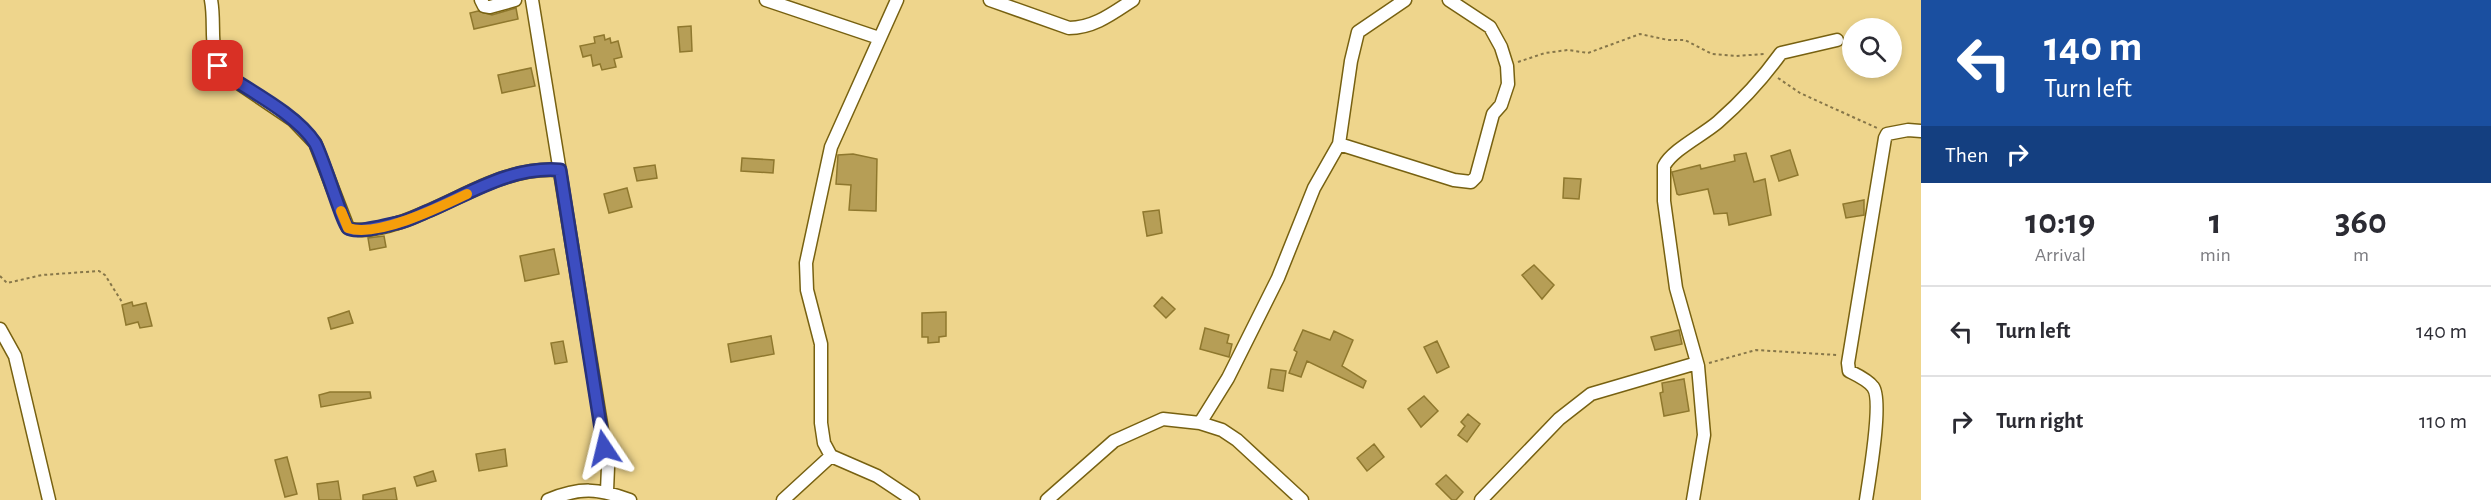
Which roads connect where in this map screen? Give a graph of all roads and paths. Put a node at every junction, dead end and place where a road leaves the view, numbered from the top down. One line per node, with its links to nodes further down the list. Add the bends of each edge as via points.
1 (211, 0): 19 (street, via 214,59 218,66 293,120 315,143 348,228 367,229 404,222 502,178 542,169)
2 (481, 0): 3 (street, via 490,7)
3 (515, 0)
4 (532, 0): 19 (street)
5 (766, 0): 11 (street)
6 (897, 0): 11 (street)
7 (990, 0): 8 (street, via 1069,28 1082,28)
8 (1133, 0)
9 (1405, 0): 18 (street, via 1358,32)
10 (1449, 0): 14 (street, via 1490,27)
11 (879, 38): 26 (street, via 831,147 806,263 807,290 821,344 822,435)
12 (1837, 40): 13 (street)
13 (1781, 53): 14 (path, via 1712,54 1685,40 1640,34 1588,53 1545,53); 15 (street)
14 (1507, 66): 18 (street, via 1508,84 1501,105 1493,114 1476,177 1471,182)
15 (1770, 71): 17 (path, via 1800,93); 24 (street, via 1718,123 1664,166 1664,201 1677,296)
16 (1921, 131): 17 (street)
17 (1887, 134): 23 (street)
18 (1339, 144): 25 (street, via 1314,188 1278,278 1228,378)
19 (560, 170): 27 (street, via 608,467)
20 (0, 276): 21 (path, via 7,283 42,275 99,271)
21 (122, 302)
22 (0, 329): 28 (street, via 15,356)
23 (1849, 355): 24 (path, via 1756,350); 37 (street, via 1849,371 1871,384 1877,397)
24 (1697, 364): 35 (street, via 1591,394 1559,419); 36 (street, via 1704,435)
25 (1200, 423): 33 (street, via 1163,419 1128,433); 34 (street, via 1237,440)
26 (831, 456): 31 (street); 32 (street, via 877,477)
27 (608, 491): 29 (street, via 574,491); 30 (street)
28 (49, 500)
29 (548, 500)
30 (630, 500)
31 (783, 500)
32 (913, 500)
33 (1047, 500)
34 (1302, 500)
35 (1481, 500)
36 (1692, 500)
37 (1866, 500)

